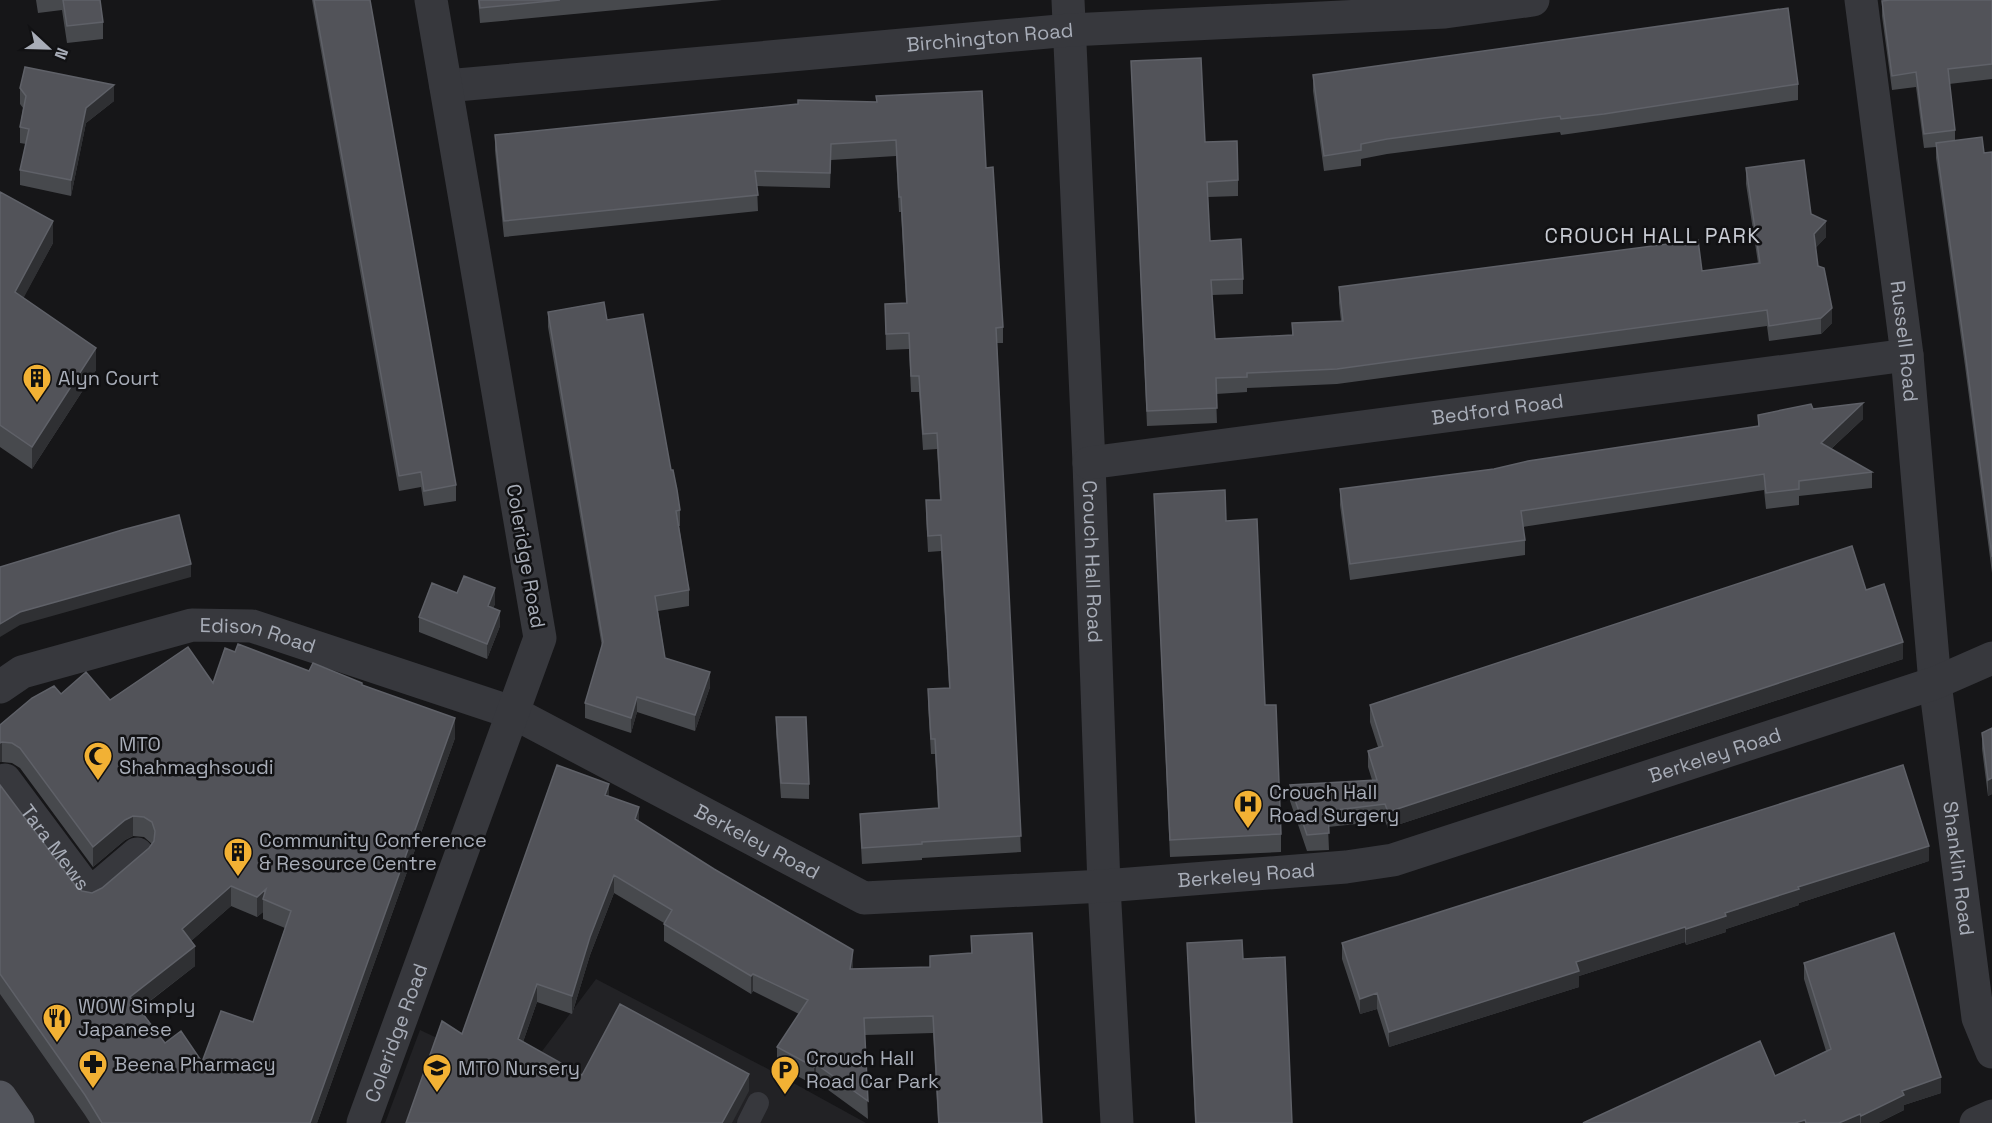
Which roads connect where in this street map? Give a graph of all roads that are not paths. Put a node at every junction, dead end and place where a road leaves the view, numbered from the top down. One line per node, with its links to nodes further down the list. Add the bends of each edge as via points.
1 (431, 0): 5 (street, Coleridge Road)
2 (1533, 0): 4 (street, Birchington Road, via 1445,12)
3 (1862, 0): 6 (street, Russell Road)
4 (1069, 15): 5 (street, Birchington Road); 7 (street, Crouch Hall Road)
5 (447, 86): 11 (street, Coleridge Road, via 540,638)
6 (1907, 355): 7 (street, Bedford Road); 9 (street, Russell Road)
7 (1089, 463): 14 (street, Crouch Hall Road)
8 (1992, 658): 9 (street, Berkeley Road)
9 (1935, 683): 14 (street, Berkeley Road, via 1393,860); 15 (street, Shanklin Road, via 1978,1018)
10 (0, 687): 11 (street, Edison Road, via 22,672 192,625 252,626)
11 (514, 713): 14 (street, Berkeley Road, via 864,898); 20 (street, Coleridge Road)
12 (5, 780): 13 (street, Tara Mews, via 90,894)
13 (137, 854)
14 (1104, 886): 22 (street, Crouch Hall Road)
15 (1992, 1052)
16 (0, 1096): 19 (main road)
17 (758, 1103): 21 (lane)
18 (1992, 1116): 23 (street)
19 (18, 1123)
20 (363, 1123)
21 (748, 1123)
22 (1117, 1123)
23 (1976, 1123)

